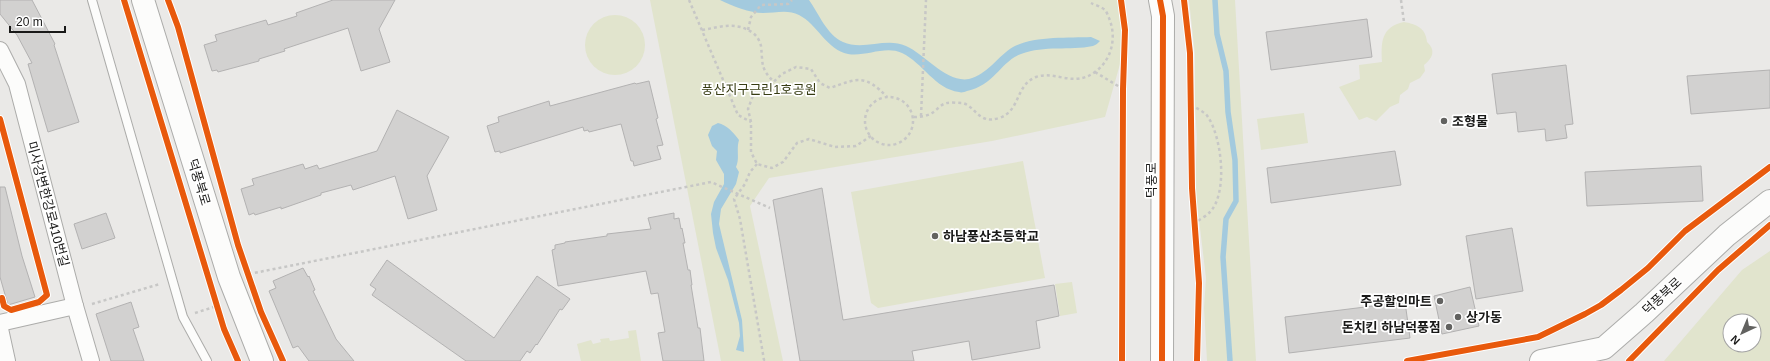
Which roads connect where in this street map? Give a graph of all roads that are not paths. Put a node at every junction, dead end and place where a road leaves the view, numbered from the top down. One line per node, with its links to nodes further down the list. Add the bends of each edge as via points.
1 (92, 0): 12 (lane, via 183,317)
2 (143, 0): 13 (street, 덕풍북로, via 229,277)
3 (1160, 0): 14 (street, 덕풍로, via 1163,16)
4 (0, 50): 6 (street, 미사강변한강로410번길, via 17,84)
5 (1770, 201): 9 (street, 덕풍북로, via 1727,235 1644,313)
6 (81, 306): 7 (street); 11 (street, 미사강변한강로410번길)
7 (0, 323)
8 (0, 329): 10 (street)
9 (1605, 355): 15 (street, 덕풍북로)
10 (7, 361)
11 (91, 361)
12 (207, 361)
13 (262, 361)
14 (1162, 361)
15 (1540, 361)

